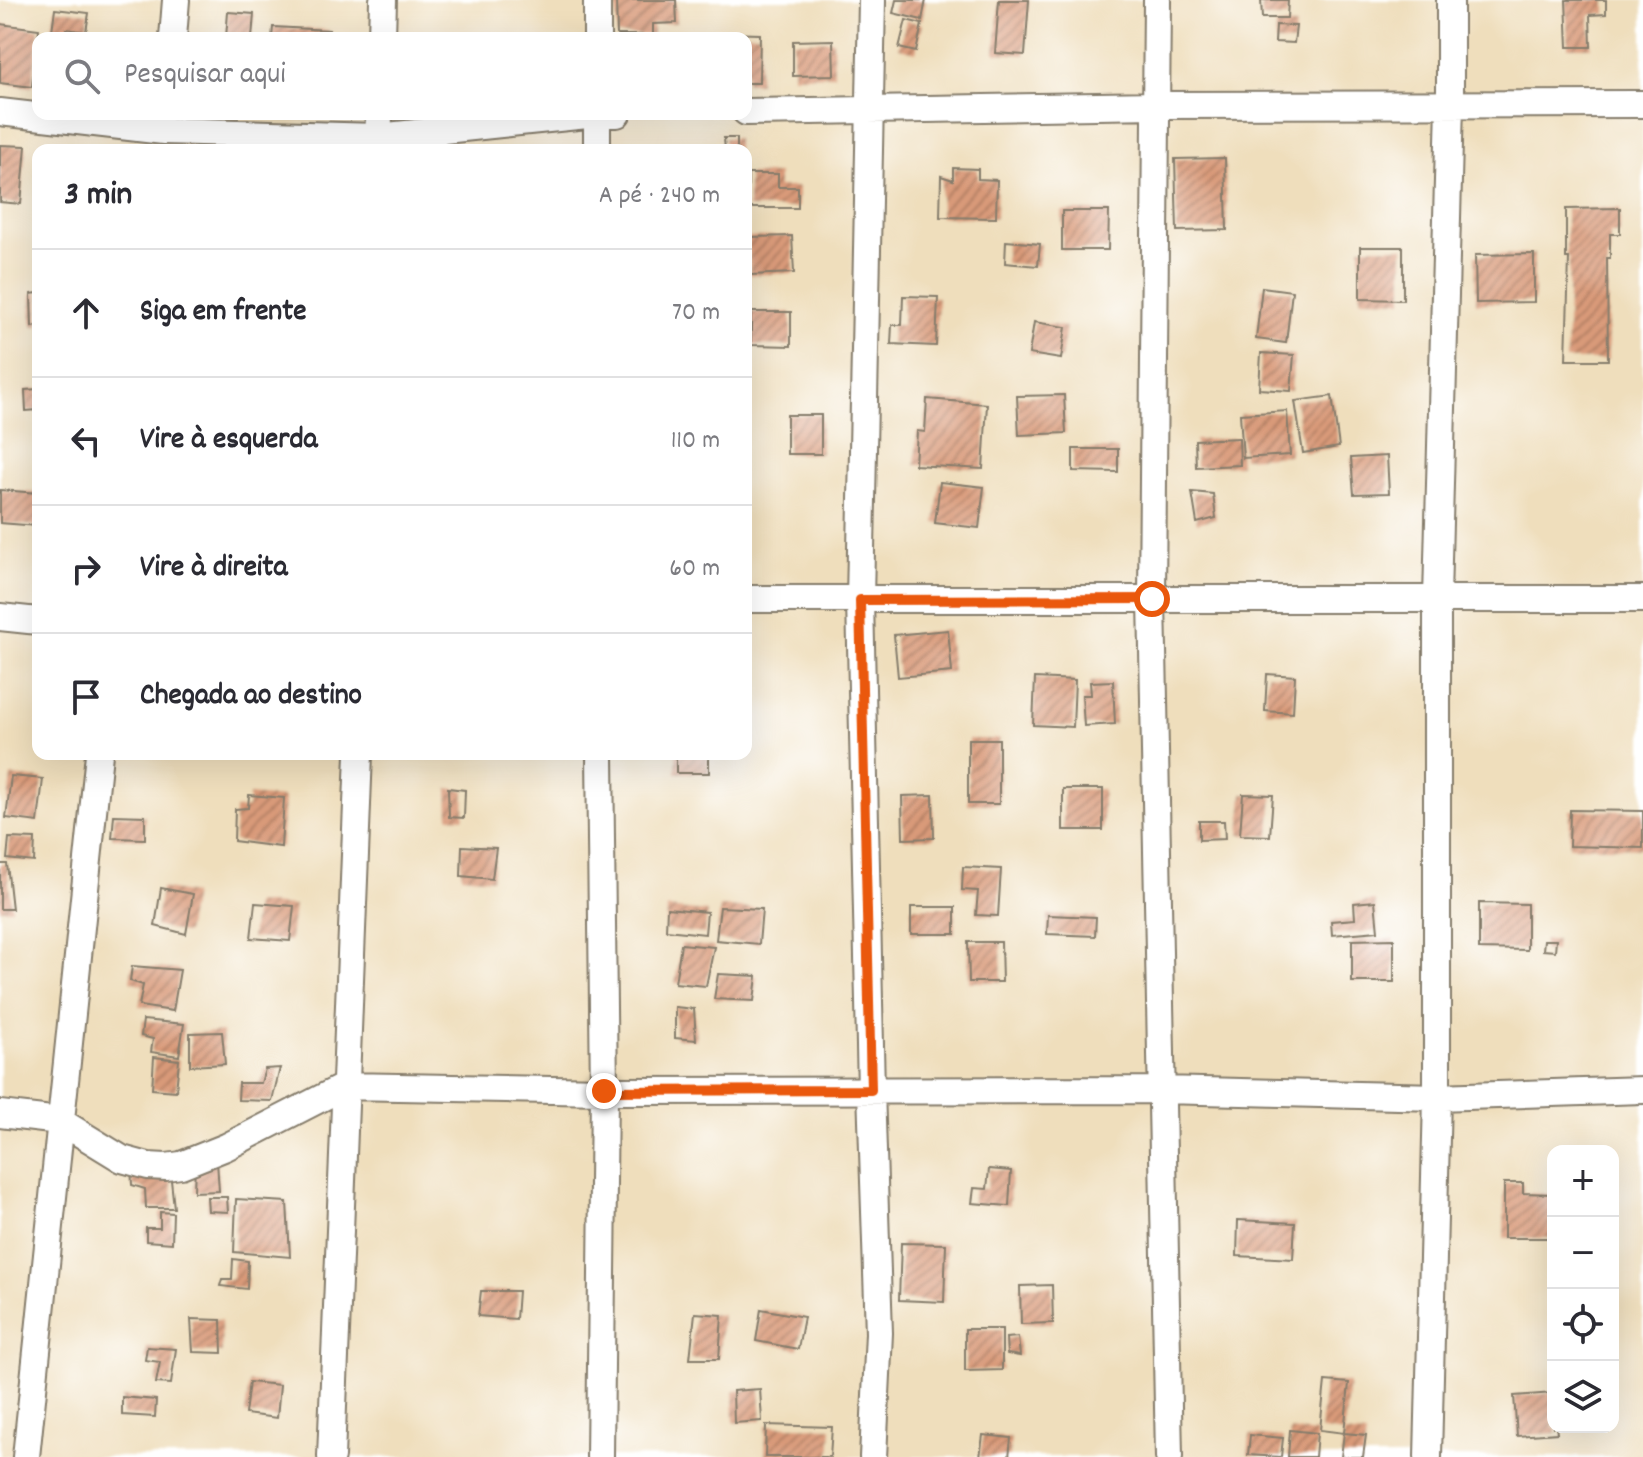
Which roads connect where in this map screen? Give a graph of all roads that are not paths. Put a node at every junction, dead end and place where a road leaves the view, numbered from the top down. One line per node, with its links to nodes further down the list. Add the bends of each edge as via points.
1 (176, 0): 7 (street)
2 (383, 0): 8 (street)
3 (597, 0): 9 (street)
4 (872, 0): 13 (street)
5 (1157, 0): 12 (street)
6 (1450, 0): 10 (street)
7 (173, 32)
8 (382, 32)
9 (597, 32)
10 (1450, 104): 11 (street); 12 (street); 23 (street)
11 (1643, 104)
12 (1157, 105): 13 (street); 25 (street)
13 (870, 110): 15 (street); 27 (street)
14 (0, 112): 16 (street)
15 (752, 112)
16 (32, 116)
17 (66, 120): 20 (street)
18 (531, 120): 21 (street)
19 (597, 120): 22 (street)
20 (164, 132): 21 (street)
21 (378, 134)
22 (597, 144)
23 (1437, 598): 25 (street); 26 (street); 38 (street)
24 (752, 599): 27 (street)
25 (1152, 599): 27 (street); 35 (street)
26 (1643, 599)
27 (860, 600): 34 (street)
28 (0, 617): 29 (street)
29 (32, 620)
30 (98, 760): 40 (street)
31 (359, 760): 33 (street)
32 (600, 760): 37 (street)
33 (345, 1086): 37 (street); 40 (street, via 226,1147 166,1167 122,1159); 42 (street)
34 (871, 1090): 35 (street); 37 (street); 44 (street, via 879,1333)
35 (1162, 1090): 38 (street); 45 (street)
36 (1643, 1090): 38 (street)
37 (604, 1091): 43 (street)
38 (1437, 1097): 46 (street)
39 (0, 1114): 40 (street)
40 (60, 1121): 41 (street)
41 (26, 1457)
42 (331, 1457)
43 (600, 1457)
44 (873, 1457)
45 (1169, 1457)
46 (1428, 1457)

